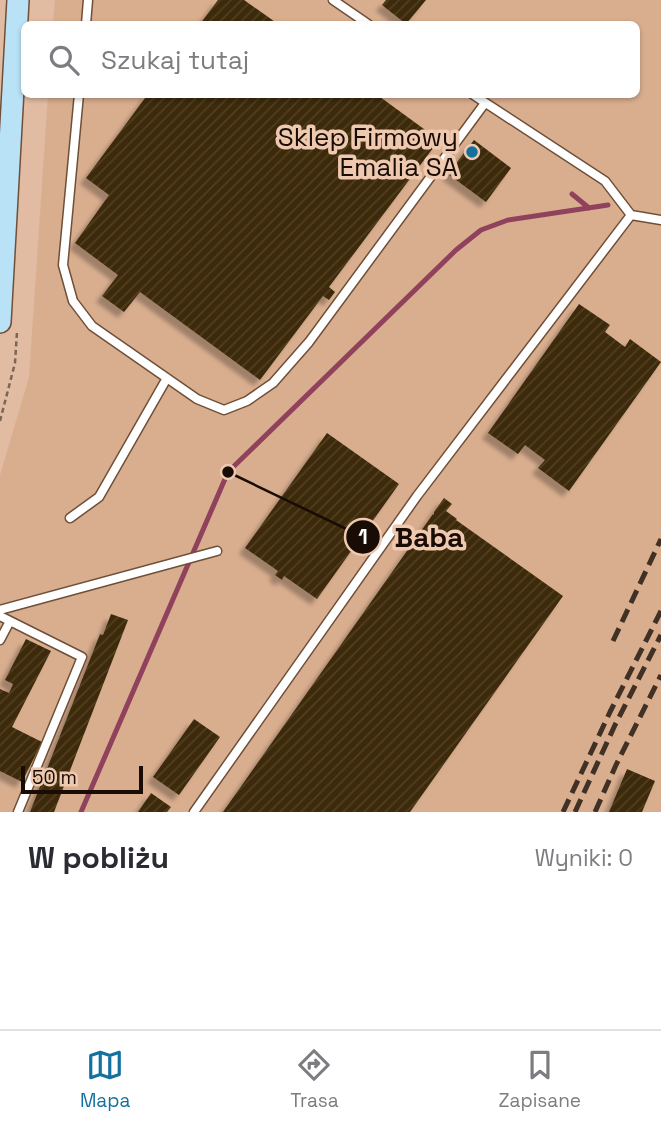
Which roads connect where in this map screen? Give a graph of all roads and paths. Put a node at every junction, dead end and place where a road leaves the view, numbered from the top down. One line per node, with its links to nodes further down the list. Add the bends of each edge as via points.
1 (18, 0): 11 (street)
2 (88, 0): 4 (lane)
3 (333, 0): 5 (lane)
4 (86, 21)
5 (364, 21)
6 (79, 98): 12 (lane, via 63,265 73,301 92,326)
7 (478, 98): 8 (lane)
8 (485, 103): 9 (lane, via 605,181); 12 (lane, via 309,342 273,383 224,410 197,399)
9 (631, 215): 10 (lane); 20 (lane, via 417,496)
10 (661, 220)
11 (0, 322)
12 (167, 377): 13 (lane, via 99,497)
13 (70, 518)
14 (217, 551): 15 (lane)
15 (0, 610)
16 (0, 616): 17 (lane)
17 (10, 621): 18 (lane); 19 (lane, via 82,657)
18 (0, 640)
19 (19, 812)
20 (194, 812)

